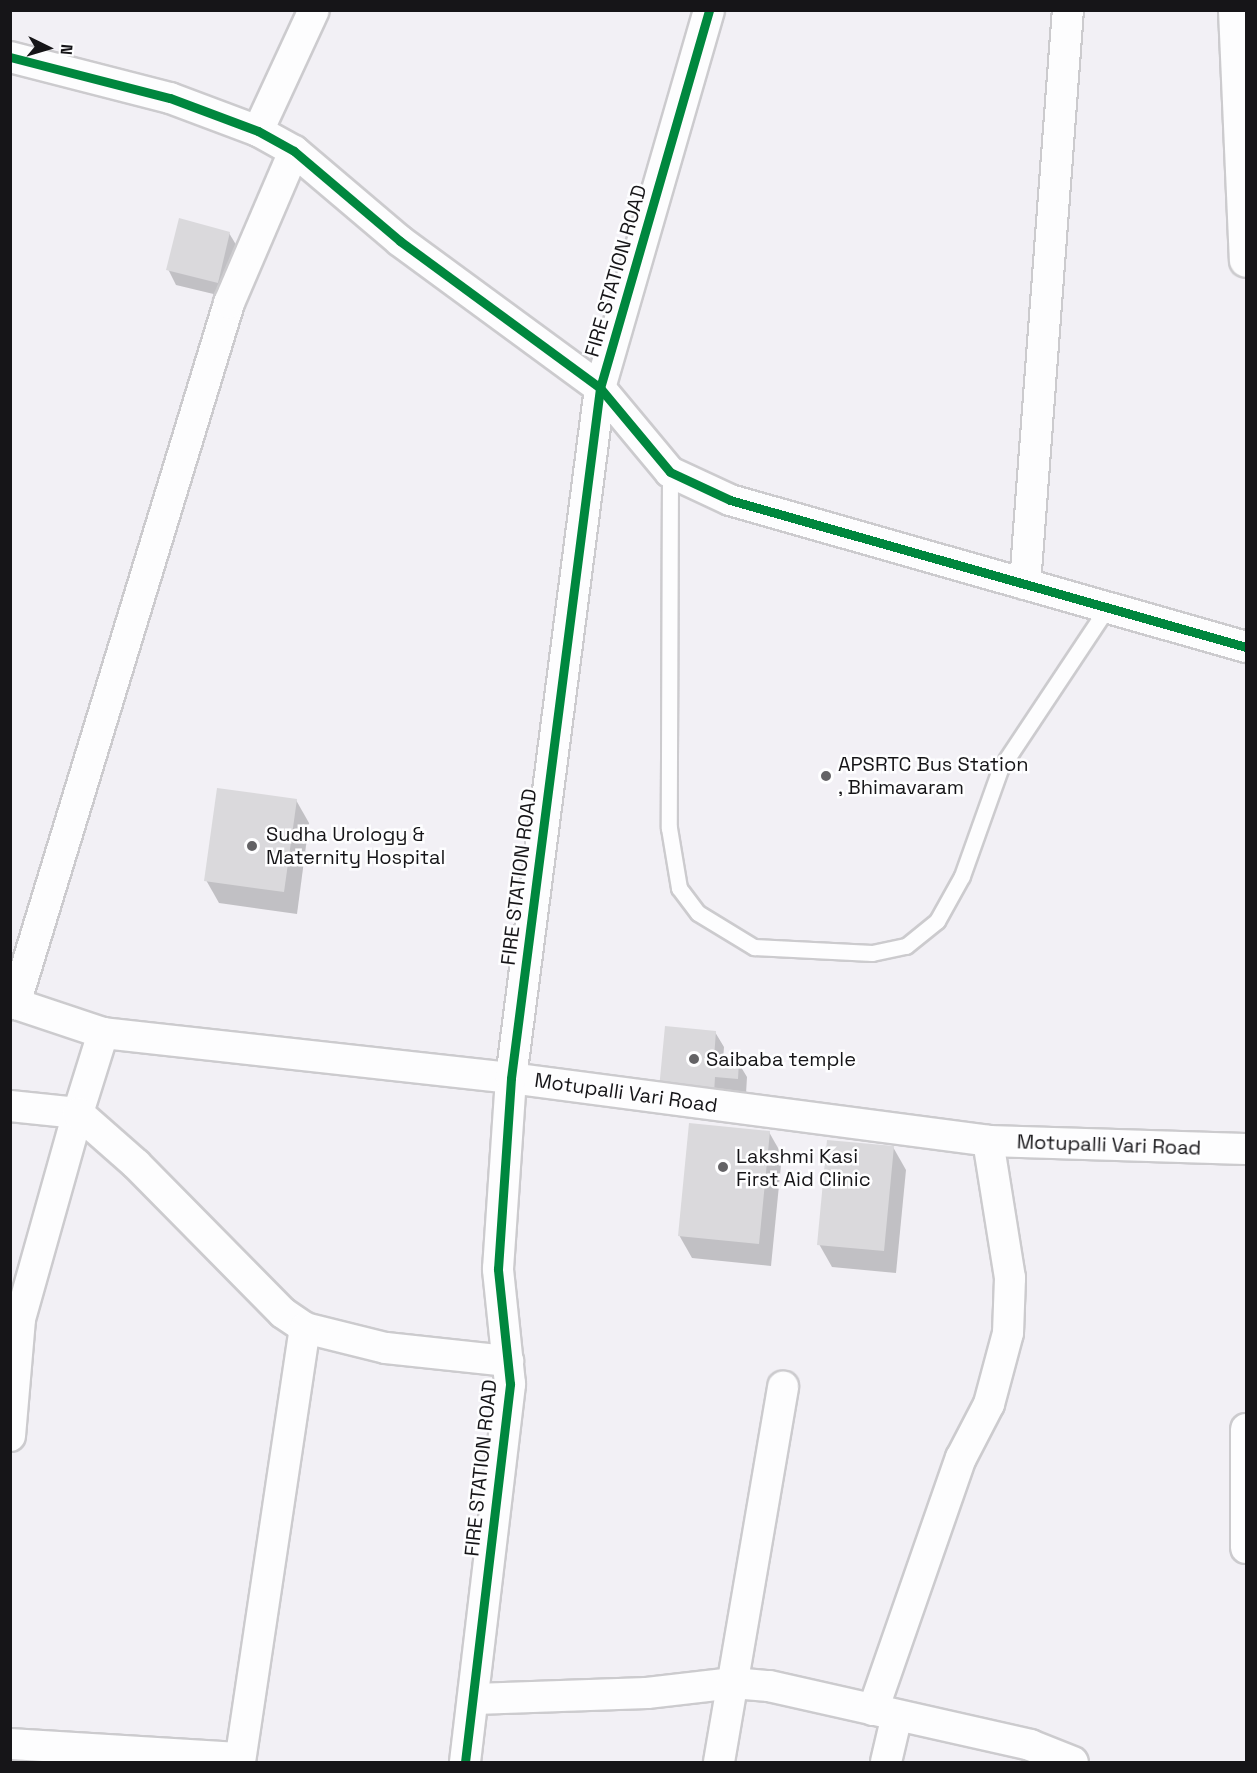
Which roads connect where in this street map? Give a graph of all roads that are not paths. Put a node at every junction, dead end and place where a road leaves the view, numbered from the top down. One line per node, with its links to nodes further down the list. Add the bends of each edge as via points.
1 (314, 10): 6 (street)
2 (709, 10): 9 (street, FIRE STATION ROAD)
3 (1068, 10): 11 (street)
4 (1235, 10): 8 (highway)
5 (10, 57): 6 (street, via 170,98)
6 (258, 131): 7 (street)
7 (294, 151): 9 (street, via 400,241); 14 (street, via 229,303)
8 (1246, 240)
9 (600, 388): 10 (street); 16 (street, FIRE STATION ROAD)
10 (670, 472): 11 (street, via 730,500); 12 (lane, via 669,828 679,888 698,914 754,947 872,953 906,946 937,921 962,876 1000,769)
11 (1025, 584): 12 (street)
12 (1107, 608): 13 (street)
13 (1246, 647)
14 (13, 1003): 15 (street, Motupalli Vari Road)
15 (103, 1032): 16 (street, Motupalli Vari Road); 18 (street)
16 (511, 1078): 19 (street, Motupalli Vari Road); 22 (street, FIRE STATION ROAD, via 498,1269)
17 (10, 1106): 18 (street)
18 (78, 1113): 21 (street, via 136,1164 283,1313); 25 (street, via 20,1319)
19 (988, 1141): 20 (street, Motupalli Vari Road); 29 (street, via 1010,1278 1008,1333 989,1404 961,1458)
20 (1246, 1149)
21 (305, 1328): 22 (street, via 386,1348); 32 (street)
22 (508, 1361): 28 (street, FIRE STATION ROAD, via 510,1384)
23 (783, 1386): 27 (street)
24 (1246, 1429): 26 (street)
25 (10, 1436)
26 (1246, 1548)
27 (733, 1683): 28 (street, via 647,1693); 29 (street, via 769,1686); 34 (street)
28 (475, 1699): 33 (street, FIRE STATION ROAD)
29 (885, 1712): 31 (street); 35 (street)
30 (10, 1744): 32 (street)
31 (1029, 1754): 36 (street)
32 (240, 1760)
33 (465, 1762)
34 (719, 1762)
35 (886, 1762)
36 (1073, 1762)

